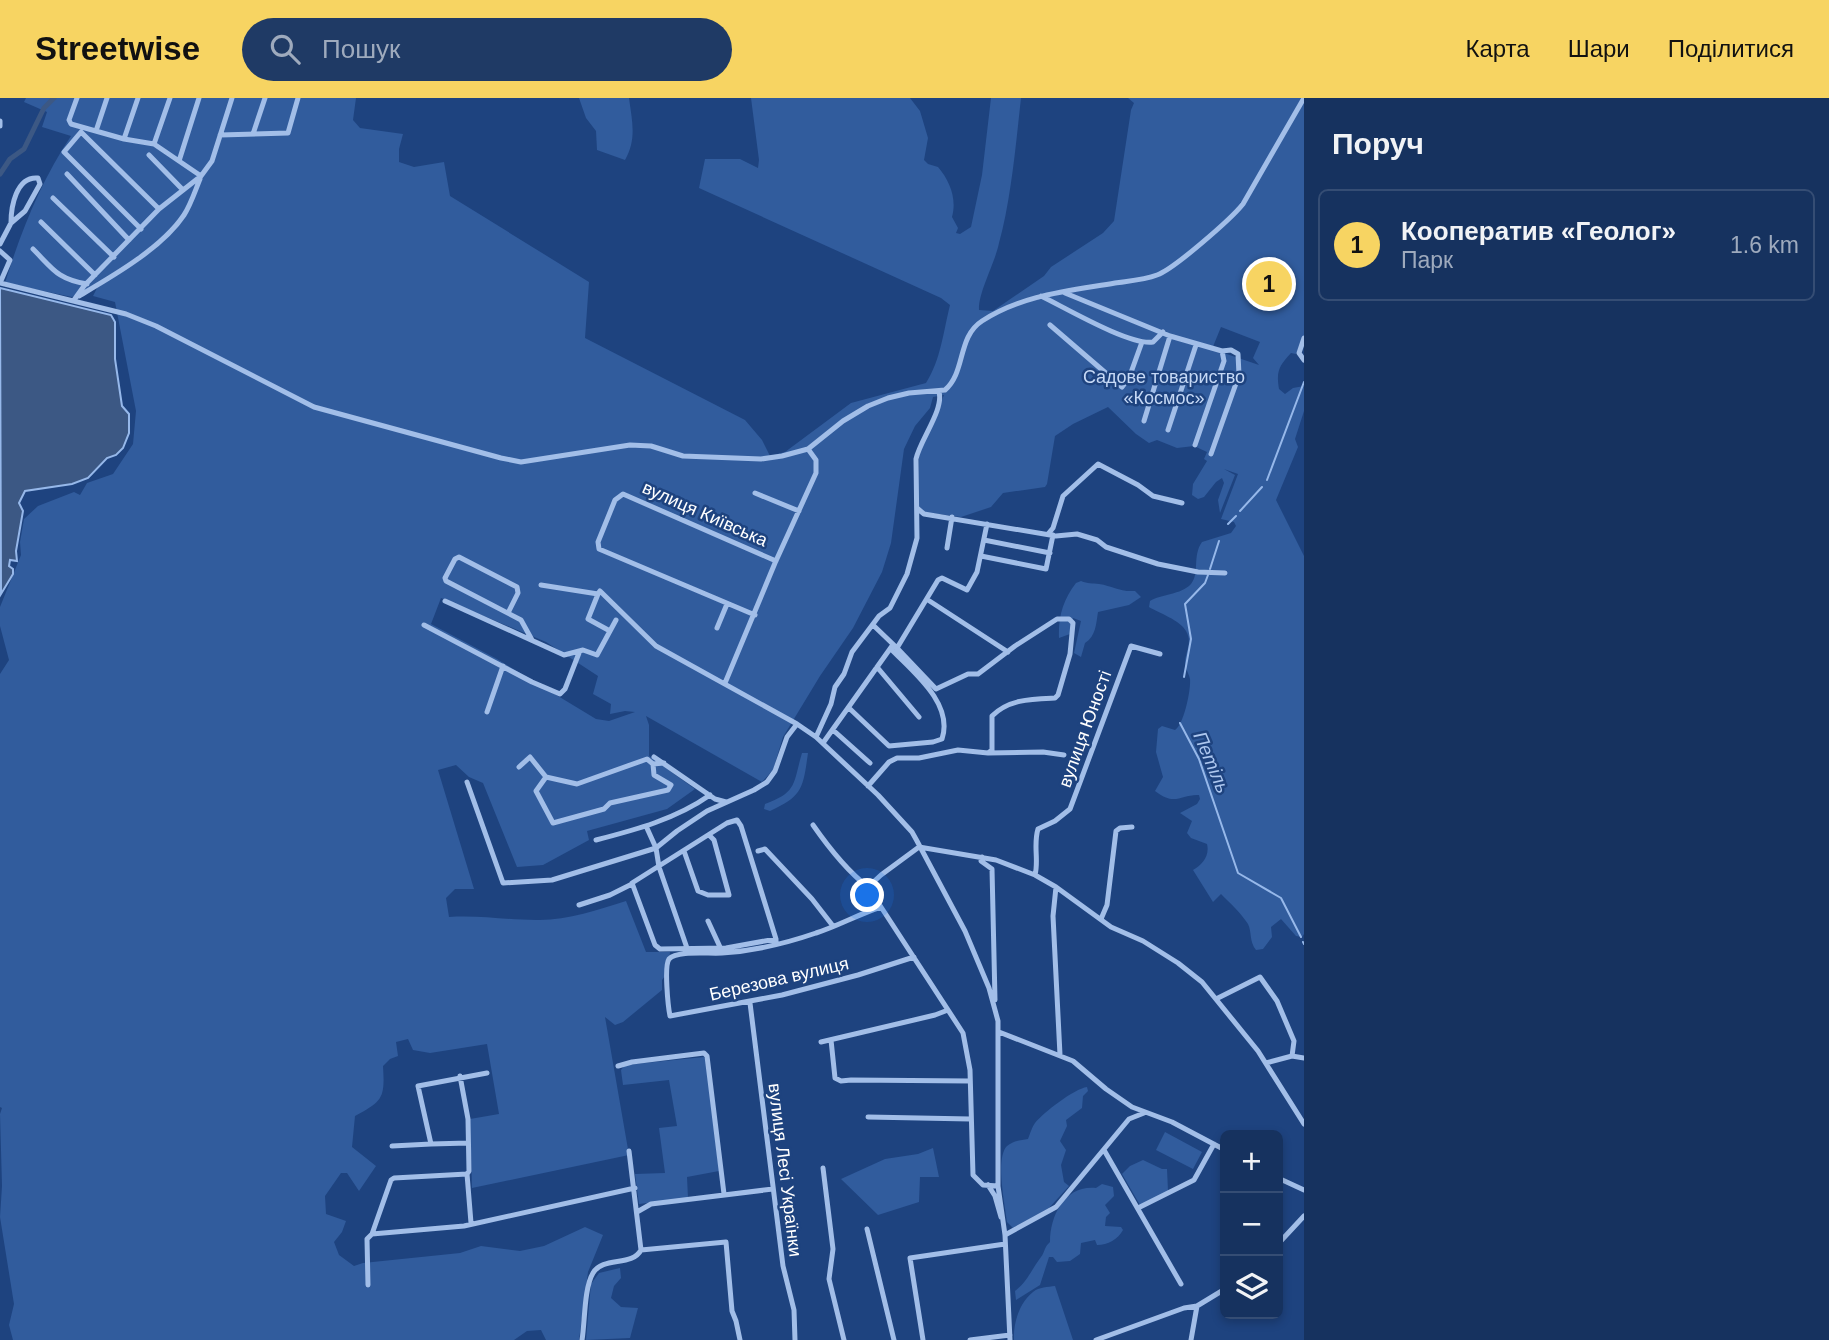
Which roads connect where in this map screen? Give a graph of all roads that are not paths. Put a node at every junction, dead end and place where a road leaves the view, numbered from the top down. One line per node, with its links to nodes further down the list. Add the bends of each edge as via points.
1 (77, 98): 10 (street, via 71,124)
2 (107, 98): 10 (street)
3 (138, 98): 13 (street)
4 (170, 98): 14 (street)
5 (199, 98): 16 (street)
6 (232, 98): 12 (street)
7 (265, 98): 11 (street)
8 (298, 98): 11 (street, via 288,132)
9 (1304, 98): 33 (street, via 1239,210 1168,269 1148,278)
10 (96, 131): 13 (street)
11 (253, 134): 12 (street)
12 (220, 135): 18 (street, via 212,161)
13 (124, 139): 14 (street)
14 (154, 144): 16 (street)
15 (149, 155): 19 (street)
16 (179, 161): 18 (street)
17 (66, 174): 25 (street)
18 (201, 176): 19 (street); 35 (street, via 174,226 150,249)
19 (183, 190): 21 (street)
20 (53, 198): 29 (street)
21 (159, 209): 24 (street); 24 (street, via 81,132 64,152)
22 (41, 222): 30 (street)
23 (11, 223): 23 (street, via 15,195 27,180 38,178 40,184 25,211); 26 (street)
24 (141, 229): 25 (street)
25 (129, 240): 29 (street)
26 (0, 244)
27 (33, 248): 32 (street, via 58,275)
28 (0, 251): 31 (street, via 10,260)
29 (114, 257): 30 (street)
30 (95, 275): 32 (street)
31 (0, 283): 35 (street)
32 (87, 284): 35 (street)
33 (1063, 292): 34 (street); 37 (street)
34 (1041, 296): 40 (street); 44 (street, via 1014,304 974,327 952,382)
35 (76, 298): 48 (street, via 156,326 314,407 501,458 521,462 630,445 683,456 747,459)
36 (1049, 325): 40 (street, via 1122,387)
37 (1163, 332): 38 (street); 40 (street, via 1153,341)
38 (1170, 337): 41 (street); 45 (street)
39 (1304, 338): 43 (street, via 1300,353)
40 (1142, 342)
41 (1196, 345): 42 (street); 46 (street)
42 (1222, 351): 47 (street, via 1224,360); 49 (street, via 1238,354 1239,375)
43 (1304, 360)
44 (939, 392): 48 (street, via 902,394 868,406); 52 (street, via 940,402 916,459)
45 (1144, 421)
46 (1168, 430)
47 (1195, 445)
48 (808, 449): 53 (street, via 816,460 816,473)
49 (1212, 454)
50 (755, 493): 53 (street)
51 (1181, 503): 56 (street, via 1153,496 1098,464 1063,496)
52 (917, 508): 54 (street, via 924,514); 72 (street, via 915,549 907,574 890,608)
53 (799, 511): 61 (street)
54 (952, 517): 55 (street); 58 (street)
55 (987, 524): 56 (street); 57 (street)
56 (1050, 535): 59 (street); 62 (street, via 1087,536 1158,564)
57 (984, 540): 59 (street); 60 (street)
58 (947, 548)
59 (1050, 553): 60 (street, via 1046,569)
60 (981, 556): 65 (street, via 967,590 938,580)
61 (776, 561): 67 (street, вулиця Київська, via 623,494 615,500 599,549); 69 (street)
62 (1225, 573)
63 (541, 585): 64 (street)
64 (598, 594): 74 (street, via 588,619); 82 (street, via 600,591 656,646)
65 (928, 600): 76 (street); 78 (street)
66 (445, 601): 75 (street)
67 (727, 604): 69 (street); 73 (street)
68 (508, 613): 68 (street, via 446,581 454,559 459,557 517,587); 75 (street, via 521,620)
69 (755, 615): 82 (street)
70 (615, 620): 74 (street)
71 (424, 625): 80 (street)
72 (873, 625): 76 (street); 88 (street, via 852,652)
73 (717, 628)
74 (610, 631): 77 (street, via 597,656)
75 (532, 640): 77 (street, via 564,655)
76 (894, 647): 78 (street, via 936,689 978,674); 81 (street); 83 (street, via 929,689 945,723 942,738 889,746)
77 (579, 652): 80 (street, via 561,694)
78 (1008, 652): 90 (street, via 1057,619 1073,623 1058,695 1016,702 996,712)
79 (1160, 654): 113 (street, вулиця Юності, via 1130,646 1070,809 1038,830)
80 (503, 666): 84 (street)
81 (877, 667): 83 (street); 85 (street)
82 (725, 683): 86 (street)
83 (849, 708): 87 (street)
84 (486, 712)
85 (919, 717)
86 (797, 724): 88 (street); 101 (street, via 772,777)
87 (833, 730): 89 (street); 95 (street)
88 (816, 737): 89 (street)
89 (823, 743): 99 (street)
90 (988, 753): 91 (street); 99 (street, via 958,750 897,758)
91 (1064, 755)
92 (654, 757): 93 (street)
93 (664, 763): 94 (street); 100 (street)
94 (653, 764): 97 (street, via 647,759 577,784); 97 (street, via 654,775 671,785 668,790 552,823 536,791)
95 (870, 764)
96 (519, 766): 97 (street, via 530,757)
97 (546, 777)
98 (467, 782): 108 (street, via 503,883 552,880)
99 (868, 786): 107 (street, via 912,832)
100 (710, 796): 101 (street); 103 (street)
101 (726, 802): 108 (street)
102 (813, 825): 115 (street, via 839,862)
103 (646, 826): 106 (street); 108 (street)
104 (1132, 827): 119 (street, via 1116,831 1107,905)
105 (709, 835): 110 (street); 110 (street, via 730,895 698,891); 122 (street, via 727,823 740,822)
106 (596, 839)
107 (919, 847): 111 (street); 115 (street); 128 (street, via 965,931)
108 (656, 848): 112 (street)
109 (758, 850): 121 (street, via 765,849)
110 (684, 851): 112 (street)
111 (982, 858): 113 (street); 128 (street, via 992,869)
112 (659, 867): 114 (street); 124 (street)
113 (1035, 875): 116 (street)
114 (632, 884): 117 (street); 124 (street, via 655,946)
115 (868, 887): 118 (street)
116 (1056, 887): 119 (street); 133 (street, via 1053,916)
117 (579, 905)
118 (881, 907): 121 (street); 125 (street)
119 (1101, 919): 126 (street, via 1178,963)
120 (709, 921): 123 (street)
121 (833, 926): 122 (street)
122 (776, 941): 123 (street); 127 (street, Березова вулиця, via 722,953 681,954 667,963 666,995 672,1017)
123 (720, 947): 124 (street)
124 (687, 948)
125 (914, 957): 127 (street, Березова вулиця); 129 (street)
126 (1216, 999): 134 (street, via 1260,977 1277,1001 1294,1041); 136 (street)
127 (750, 1003): 158 (street, вулиця Лесі Українки)
128 (995, 1006): 130 (street)
129 (948, 1010): 131 (street); 140 (street, via 963,1033)
130 (999, 1032): 133 (street); 156 (street)
131 (831, 1040): 132 (street); 140 (street, via 835,1078 841,1081)
132 (821, 1042)
133 (1060, 1055): 141 (street)
134 (1292, 1056): 135 (street); 136 (street)
135 (1304, 1058)
136 (1266, 1063): 144 (street)
137 (618, 1066): 160 (street, via 707,1056)
138 (487, 1073): 139 (street)
139 (460, 1076): 145 (street); 146 (street, via 418,1086)
140 (970, 1081): 143 (street)
141 (1144, 1112): 147 (street); 150 (street, via 1129,1119)
142 (868, 1117): 143 (street)
143 (970, 1119): 155 (street, via 973,1175)
144 (1304, 1124)
145 (468, 1143): 146 (street); 153 (street)
146 (432, 1144): 148 (street)
147 (1214, 1144): 149 (street); 161 (street, via 1194,1180)
148 (391, 1146)
149 (1220, 1147)
150 (1104, 1150): 161 (street); 167 (street, via 1056,1207)
151 (629, 1151): 157 (street)
152 (823, 1168): 181 (street, via 833,1249 829,1279)
153 (467, 1174): 164 (street); 168 (street, via 394,1178)
154 (1283, 1180): 159 (street)
155 (988, 1185): 156 (street); 165 (street)
156 (999, 1186): 165 (street)
157 (635, 1188): 162 (street); 164 (street)
158 (773, 1189): 160 (street); 180 (street, вулиця Лесі Українки)
159 (1304, 1190)
160 (724, 1194): 162 (street, via 651,1204)
161 (1138, 1208): 173 (street)
162 (638, 1212): 172 (street)
163 (1304, 1216): 170 (street)
164 (471, 1223): 168 (street)
165 (1003, 1223): 167 (street); 169 (street)
166 (867, 1229): 182 (street)
167 (1011, 1230): 169 (street)
168 (372, 1234): 174 (street, via 367,1239)
169 (1005, 1235): 171 (street)
170 (1283, 1239)
171 (1005, 1244): 177 (street); 183 (street, via 910,1258)
172 (642, 1250): 178 (street, via 635,1257 595,1269 589,1282); 179 (street, via 726,1242 732,1311)
173 (1181, 1284)
174 (369, 1285)
175 (1220, 1292): 176 (street)
176 (1197, 1306): 185 (street); 186 (street)
177 (1010, 1337): 184 (street)
178 (582, 1340)
179 (740, 1340)
180 (796, 1340)
181 (844, 1340)
182 (894, 1340)
183 (923, 1340)
184 (970, 1340)
185 (1096, 1340)
186 (1191, 1340)

